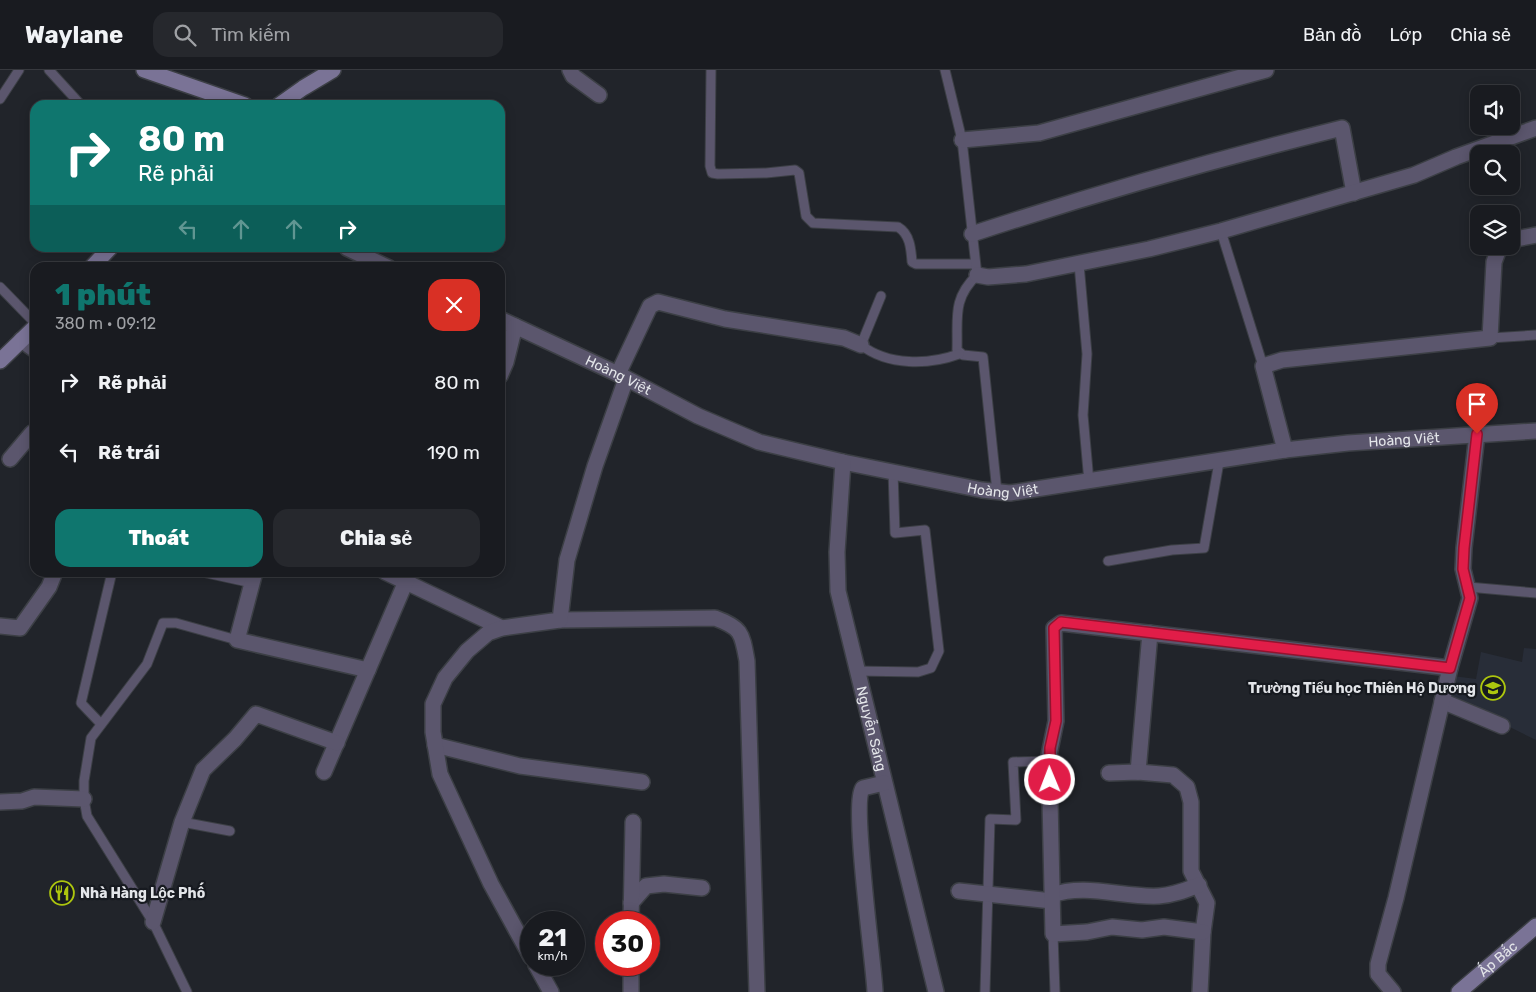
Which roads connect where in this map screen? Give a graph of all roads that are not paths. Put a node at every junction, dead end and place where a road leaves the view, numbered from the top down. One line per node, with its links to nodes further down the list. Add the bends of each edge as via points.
1 (20, 70): 10 (lane)
2 (49, 70): 11 (lane)
3 (144, 70): 12 (street)
4 (333, 70): 13 (street)
5 (570, 70): 9 (street, via 573,76)
6 (711, 70): 27 (lane, via 712,172 795,170 799,173 806,216 813,223 898,227 908,239 912,262)
7 (945, 70): 15 (lane)
8 (1266, 70): 15 (street, via 1039,133)
9 (599, 95)
10 (0, 99)
11 (76, 100)
12 (231, 100)
13 (286, 100)
14 (1536, 128): 16 (street, via 1414,175)
15 (962, 140): 18 (lane)
16 (1354, 193): 17 (street); 18 (street, via 1342,128 1198,165)
17 (1221, 231): 26 (street); 42 (lane)
18 (972, 234): 27 (lane)
19 (1536, 235): 20 (street)
20 (1520, 238)
21 (106, 252): 24 (street)
22 (355, 252): 25 (street)
23 (1497, 255): 35 (street)
24 (97, 262)
25 (376, 262)
26 (1079, 264): 27 (street, via 988,277); 52 (lane, via 1088,354 1083,414)
27 (975, 270): 39 (lane, via 958,304)
28 (0, 287): 30 (lane)
29 (881, 296): 37 (lane)
30 (30, 318)
31 (505, 322): 32 (street, Hoàng Việt)
32 (515, 326): 40 (street); 43 (street, Hoàng Việt)
33 (30, 332): 36 (street)
34 (1536, 335): 35 (lane)
35 (1490, 338): 42 (street, via 1282,360)
36 (21, 340): 38 (street); 41 (street)
37 (861, 345): 39 (lane, via 872,353 901,360 941,361); 43 (street, via 844,338 725,319 658,302 650,306)
38 (30, 346)
39 (959, 354): 53 (lane, via 983,357)
40 (505, 359)
41 (0, 361)
42 (1263, 366): 47 (street)
43 (622, 376): 49 (street, Hoàng Việt, via 698,416 759,442); 61 (street, via 566,560)
44 (1536, 432): 45 (street, Hoàng Việt)
45 (1477, 434): 47 (street, Hoàng Việt); 59 (street, via 1464,548 1463,569)
46 (30, 435): 48 (street)
47 (1285, 450): 50 (street, Hoàng Việt)
48 (10, 459)
49 (843, 462): 51 (street, Hoàng Việt); 68 (street, Nguyễn Sáng, via 837,552 838,591)
50 (1219, 462): 52 (street, Hoàng Việt); 54 (lane, via 1204,548)
51 (893, 471): 53 (street, Hoàng Việt); 68 (lane, via 895,533 925,530 939,652 931,668 918,672)
52 (1089, 482): 53 (street, Hoàng Việt, via 1010,494)
53 (997, 492)
54 (1108, 561)
55 (53, 577): 62 (street, via 20,628)
56 (111, 577): 70 (lane, via 81,702)
57 (254, 578): 65 (street)
58 (408, 578): 63 (street); 67 (street)
59 (1468, 587): 60 (lane); 66 (street, via 1470,598)
60 (1536, 593)
61 (560, 620): 63 (street); 102 (street, via 715,618 735,625 744,641)
62 (0, 626)
63 (502, 628): 73 (street, via 479,640 445,678 433,704)
64 (1150, 634): 66 (street); 74 (street, via 1057,624 1054,628 1056,721); 76 (street)
65 (237, 640): 67 (street); 70 (lane, via 176,623 163,623 147,664)
66 (1450, 668): 69 (street)
67 (368, 670): 72 (street)
68 (856, 671): 79 (street, Nguyễn Sáng)
69 (1442, 701): 71 (street); 108 (street, via 1378,964 1378,974)
70 (101, 724): 80 (lane, via 91,738)
71 (1502, 726)
72 (336, 743): 75 (street); 82 (street, via 256,714 236,739 203,770)
73 (435, 745): 78 (street, via 520,766); 96 (street, via 440,774 459,818)
74 (1049, 761): 88 (lane, via 1013,762 1016,820 990,819); 89 (street)
75 (324, 772)
76 (1138, 772): 77 (street); 85 (street, via 1173,775 1188,788 1191,871)
77 (1109, 774)
78 (642, 782)
79 (884, 783): 103 (street, via 863,788 860,798); 104 (street, Nguyễn Sáng)
80 (84, 799): 81 (street, via 34,797); 92 (lane, via 86,816)
81 (0, 802)
82 (182, 822): 84 (lane); 92 (street)
83 (633, 822): 90 (street)
84 (230, 831)
85 (1199, 884): 89 (street, via 1183,892 1158,896 1067,890); 94 (street, via 1207,903)
86 (702, 888): 90 (street, via 664,884 646,886)
87 (959, 891): 88 (street)
88 (988, 894): 89 (street); 105 (lane)
89 (1052, 898): 95 (street)
90 (630, 903): 91 (street)
91 (630, 911)
92 (153, 922): 99 (lane)
93 (1536, 926): 109 (street, Ấp Bắc)
94 (1203, 932): 95 (street, via 1164,927 1142,930 1112,927); 107 (street)
95 (1053, 934): 106 (lane)
96 (520, 936)
97 (542, 976): 100 (street)
98 (631, 976): 101 (street)
99 (187, 992)
100 (551, 992)
101 (631, 992)
102 (756, 992)
103 (875, 992)
104 (936, 992)
105 (985, 992)
106 (1055, 992)
107 (1200, 992)
108 (1393, 992)
109 (1459, 992)

